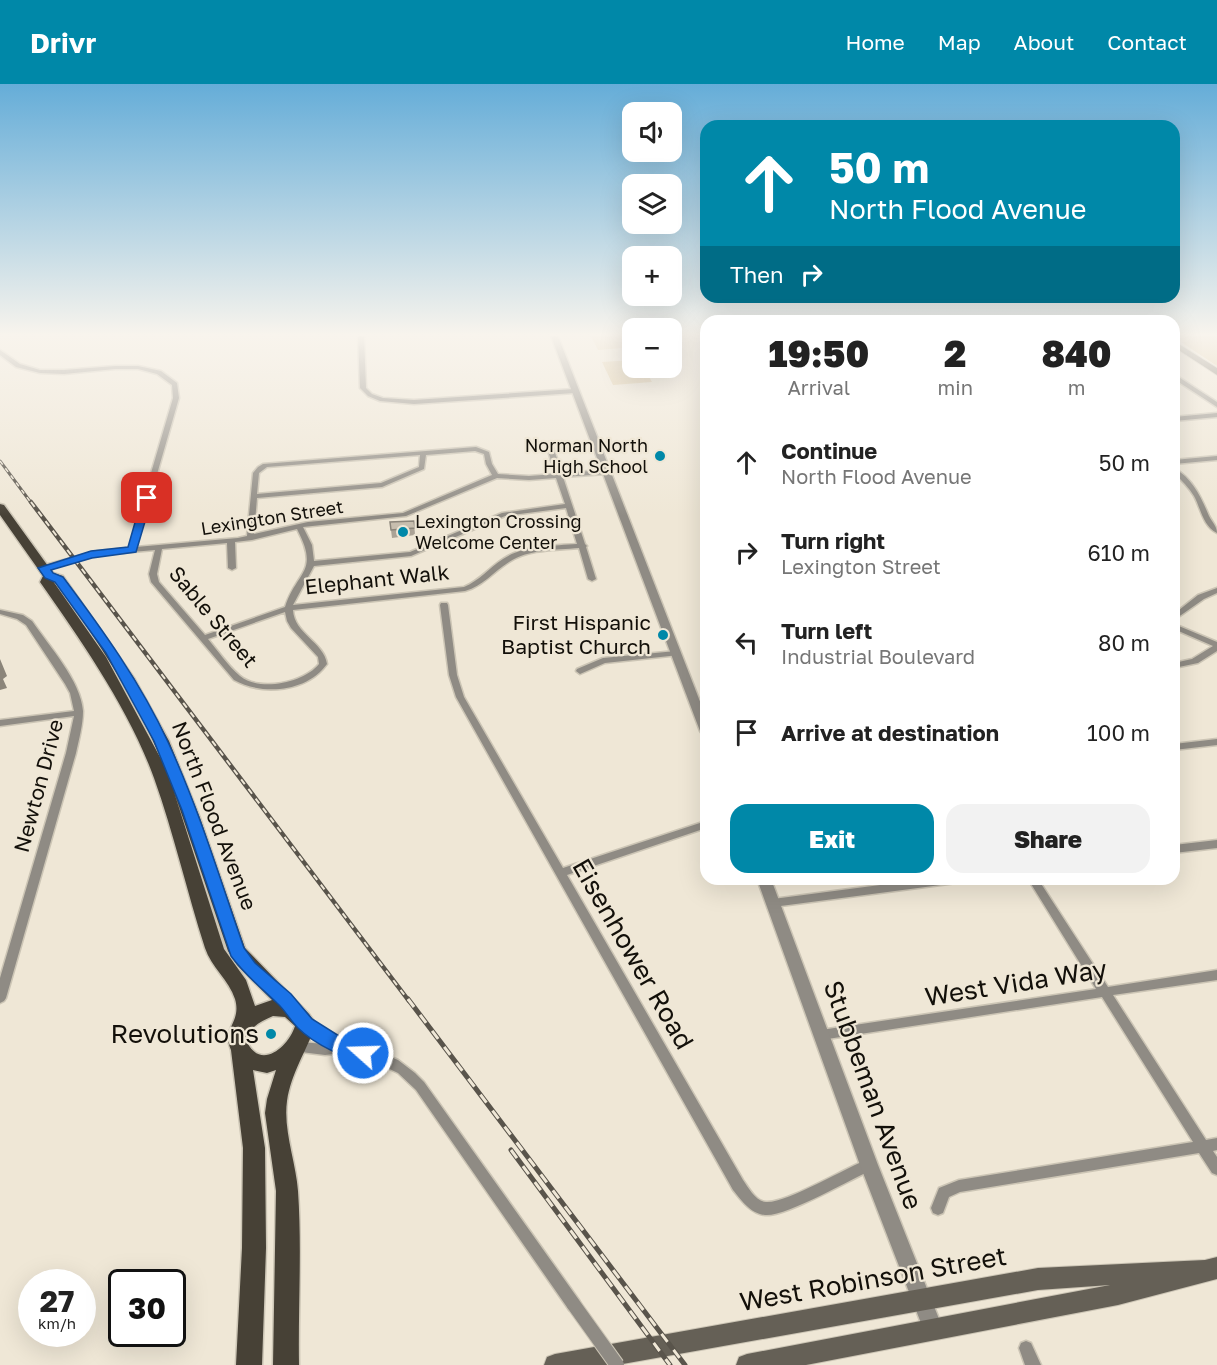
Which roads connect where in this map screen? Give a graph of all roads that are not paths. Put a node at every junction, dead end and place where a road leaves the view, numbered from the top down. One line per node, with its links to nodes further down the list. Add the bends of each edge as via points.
1 (176, 396): 26 (street)
2 (372, 396): 3 (street, via 414,402)
3 (497, 396)
4 (576, 396): 13 (street)
5 (1203, 396): 6 (street)
6 (1217, 405)
7 (1217, 415): 8 (street)
8 (1180, 418)
9 (549, 444): 15 (street)
10 (423, 453): 14 (street, via 483,450); 17 (street, via 422,468 382,485); 17 (street, via 261,466)
11 (1217, 458): 12 (street)
12 (1180, 461)
13 (606, 471): 15 (street, Lexington Street); 39 (street)
14 (496, 476): 15 (street, Lexington Street); 20 (street, Lexington Street, via 404,515)
15 (559, 476): 18 (street)
16 (1180, 477): 21 (street, via 1192,488 1207,521)
17 (254, 496): 22 (street)
18 (569, 506): 24 (street); 27 (street, via 504,513 411,554)
19 (1, 509): 29 (main road, North Flood Avenue)
20 (299, 526): 22 (street, Lexington Street); 27 (street, via 308,542)
21 (1217, 531)
22 (252, 538): 23 (street, Lexington Street)
23 (231, 541): 25 (street, Lexington Street); 28 (street)
24 (583, 546): 30 (street); 33 (street, Elephant Walk, via 518,554 483,581 465,589)
25 (159, 548): 26 (street, Lexington Street); 37 (street, Sable Street, via 155,582)
26 (132, 550): 29 (street, Lexington Street, via 91,554)
27 (310, 564): 33 (street)
28 (232, 568)
29 (46, 572): 58 (main road, North Flood Avenue, via 59,579 112,653 161,741 237,951); 59 (main road, North Flood Avenue, via 46,582 99,657 162,778 215,952 239,986)
30 (592, 579)
31 (1217, 590): 35 (street)
32 (444, 605): 50 (street, Eisenhower Road, via 457,691)
33 (289, 608): 37 (street, Elephant Walk); 37 (street, Sable Street, via 290,621 323,660 318,671 301,681 264,686 245,684)
34 (0, 612): 43 (street, Newton Drive, via 28,623 66,679)
35 (1180, 613)
36 (1180, 629): 38 (street)
37 (204, 638)
38 (1217, 646): 40 (street, via 1195,661)
39 (676, 653): 41 (street, via 603,661); 42 (street)
40 (1180, 665)
41 (580, 670)
42 (700, 709)
43 (78, 713): 44 (street); 57 (street, Newton Drive, via 70,755)
44 (0, 723)
45 (1217, 742): 46 (street)
46 (1180, 746)
47 (700, 827): 50 (street)
48 (1217, 844): 49 (street)
49 (1180, 848)
50 (561, 873): 66 (street, Eisenhower Road, via 738,1185 756,1206 766,1209 782,1205)
51 (766, 885): 54 (street, Stubbeman Avenue)
52 (910, 885): 54 (street)
53 (1037, 885): 56 (street)
54 (773, 903): 60 (street, Stubbeman Avenue)
55 (1217, 975): 56 (street, West Vida Way)
56 (1105, 992): 60 (street, West Vida Way); 65 (street)
57 (0, 998)
58 (300, 1018): 59 (main road, via 282,1008 272,1008); 61 (street); 62 (main road)
59 (247, 1021): 63 (main road, via 238,1034)
60 (821, 1035): 66 (street, Stubbeman Avenue)
61 (343, 1048): 62 (street); 76 (street, bridge, via 397,1065 420,1086)
62 (294, 1049): 63 (main road, via 267,1063 246,1059); 74 (main road, via 276,1113 287,1191)
63 (240, 1052): 73 (main road, via 254,1148)
64 (1217, 1144): 65 (street)
65 (1203, 1146): 67 (street); 68 (street, via 959,1186 945,1193)
66 (869, 1165): 70 (street, Stubbeman Avenue)
67 (1217, 1169)
68 (938, 1208)
69 (1210, 1269): 70 (main road, West Robinson Street, via 1064,1276); 71 (main road, West Robinson Street, via 1118,1294)
70 (921, 1299): 71 (street, Stubbeman Avenue); 75 (main road, West Robinson Street)
71 (933, 1329): 77 (main road, West Robinson Street)
72 (1026, 1348): 78 (street)
73 (249, 1365)
74 (286, 1365)
75 (555, 1365)
76 (617, 1365)
77 (747, 1365)
78 (1033, 1365)

